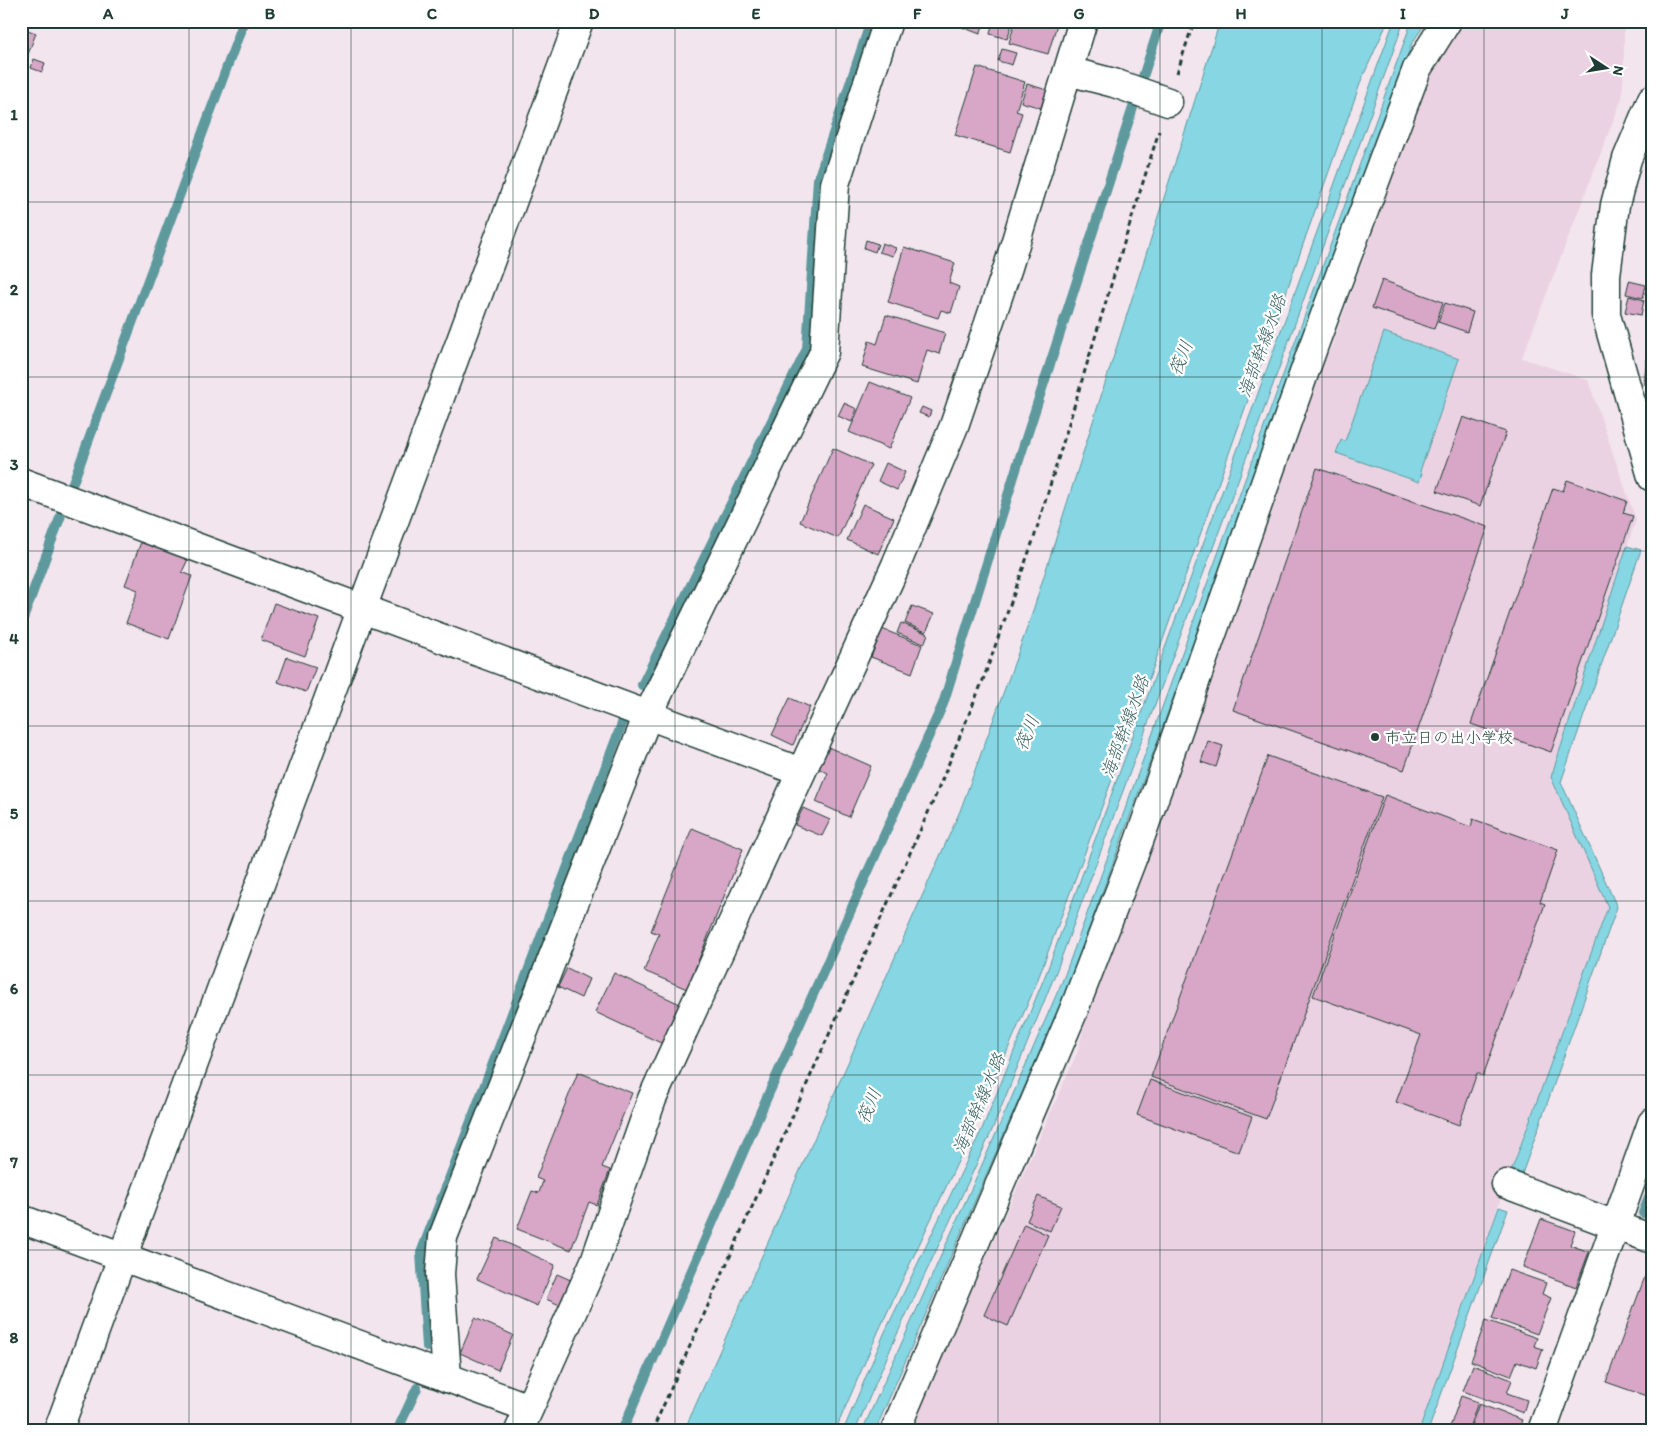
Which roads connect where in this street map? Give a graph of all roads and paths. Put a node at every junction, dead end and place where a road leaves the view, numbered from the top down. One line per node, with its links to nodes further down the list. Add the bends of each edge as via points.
1 (579, 21): 11 (street)
2 (888, 21): 12 (street, via 835,184 824,352)
3 (1083, 21): 6 (street)
4 (1194, 21): 7 (path)
5 (1446, 21): 24 (street, via 1410,87 1315,342 1139,841 1073,1012)
6 (1068, 71): 7 (street); 13 (street, via 1008,268 954,426 896,565)
7 (1160, 98): 23 (path, via 1114,275 1034,538 983,680 935,797)
8 (1652, 99): 9 (street, via 1627,159 1615,205 1606,275 1606,315)
9 (1652, 477)
10 (21, 482): 11 (street)
11 (362, 609): 12 (street); 19 (street)
12 (648, 715): 13 (street); 20 (street, via 443,1237 440,1274)
13 (801, 772): 21 (street, via 652,1099 594,1261)
14 (1652, 1123): 17 (street)
15 (1506, 1184): 17 (street)
16 (21, 1219): 19 (street)
17 (1615, 1226): 18 (street); 25 (street)
18 (1652, 1239)
19 (122, 1256): 20 (street); 22 (street)
20 (447, 1378): 21 (street)
21 (524, 1419)
22 (58, 1431)
23 (652, 1431)
24 (895, 1431)
25 (1542, 1431)

